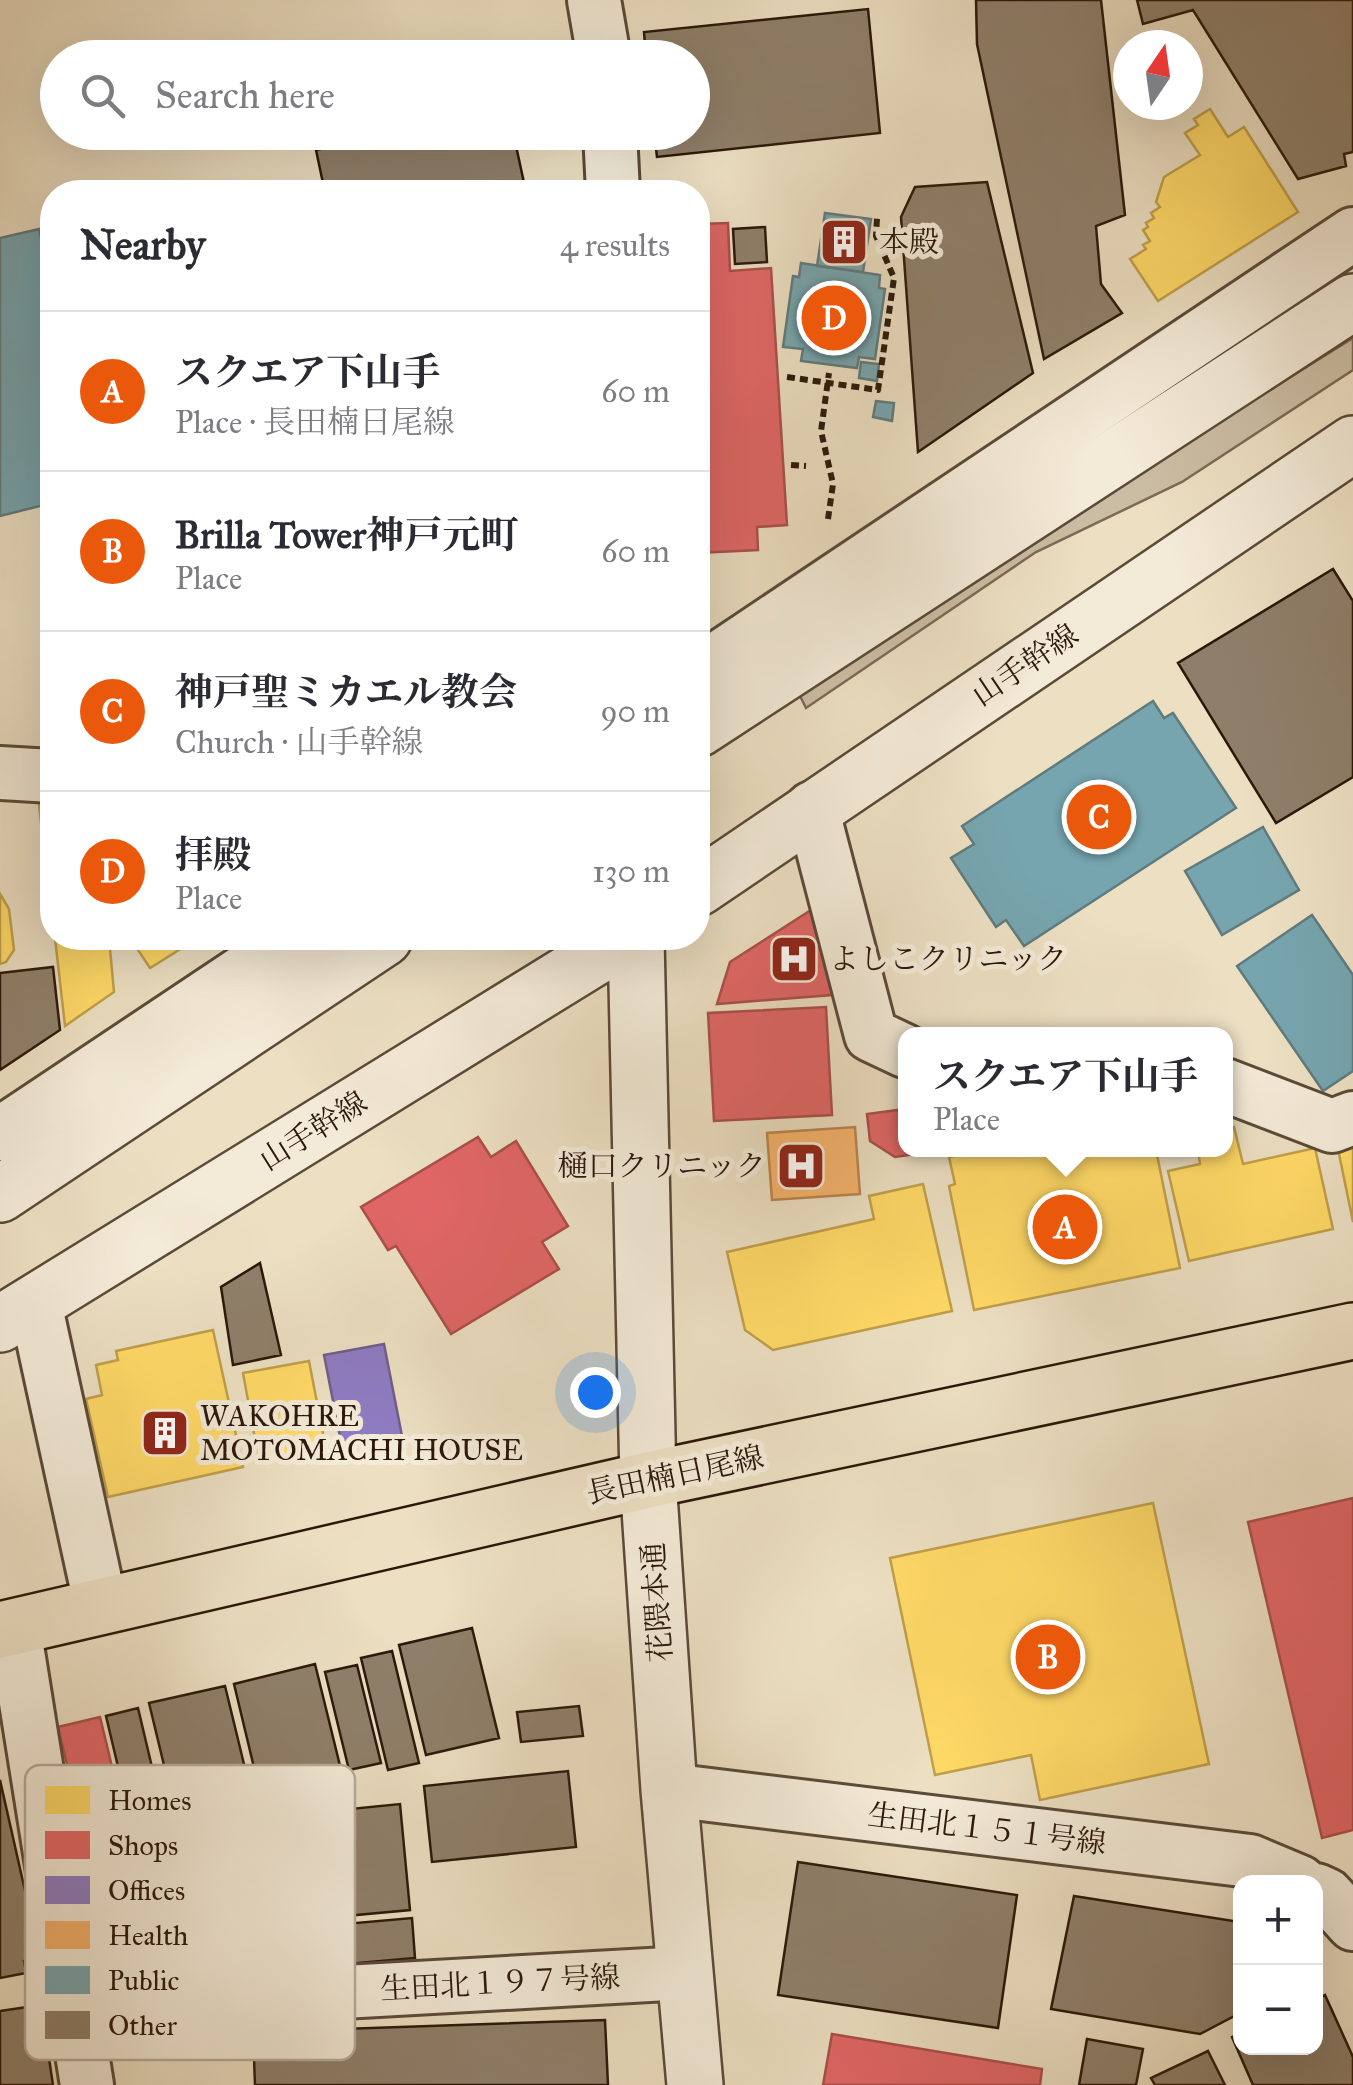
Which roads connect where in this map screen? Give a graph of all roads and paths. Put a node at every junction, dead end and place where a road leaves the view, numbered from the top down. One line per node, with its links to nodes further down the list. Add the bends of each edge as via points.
1 (594, 0): 2 (street)
2 (601, 40)
3 (611, 150): 4 (street)
4 (613, 180)
5 (877, 218): 10 (path, via 876,236 894,278 878,390)
6 (1353, 234): 15 (street)
7 (1353, 302): 16 (street)
8 (829, 372): 10 (path)
9 (787, 377): 10 (path)
10 (827, 384): 14 (path, via 821,431 834,484)
11 (1352, 445): 19 (street, 山手幹線)
12 (791, 465): 13 (path)
13 (806, 466)
14 (828, 522)
15 (710, 664)
16 (710, 721)
17 (0, 774): 18 (street)
18 (40, 776)
19 (812, 808): 20 (street, 山手幹線); 25 (street, via 871,1035)
20 (710, 880)
21 (276, 950): 28 (street)
22 (366, 950): 29 (street)
23 (607, 950): 30 (street, 山手幹線)
24 (636, 950): 32 (street, 花隈本通)
25 (898, 1048)
26 (1233, 1088): 27 (street, via 1332,1126)
27 (1353, 1118)
28 (0, 1134)
29 (0, 1194)
30 (17, 1314): 33 (street)
31 (1353, 1331): 32 (main road, 長田楠日尾線)
32 (648, 1480): 33 (main road, 長田楠日尾線); 36 (street, 花隈本通)
33 (101, 1607): 34 (main road, 長田楠日尾線)
34 (7, 1629): 35 (street)
35 (31, 1765)
36 (670, 1790): 37 (street, 生田北１５１号線, via 1250,1861); 40 (street, 花隈本通)
37 (1283, 1875)
38 (1323, 1893): 39 (street)
39 (1353, 1924)
40 (685, 1973): 41 (street, 生田北１９７号線); 44 (street, 花隈本通)
41 (355, 1991)
42 (84, 2060): 43 (street)
43 (88, 2085)
44 (695, 2085)

